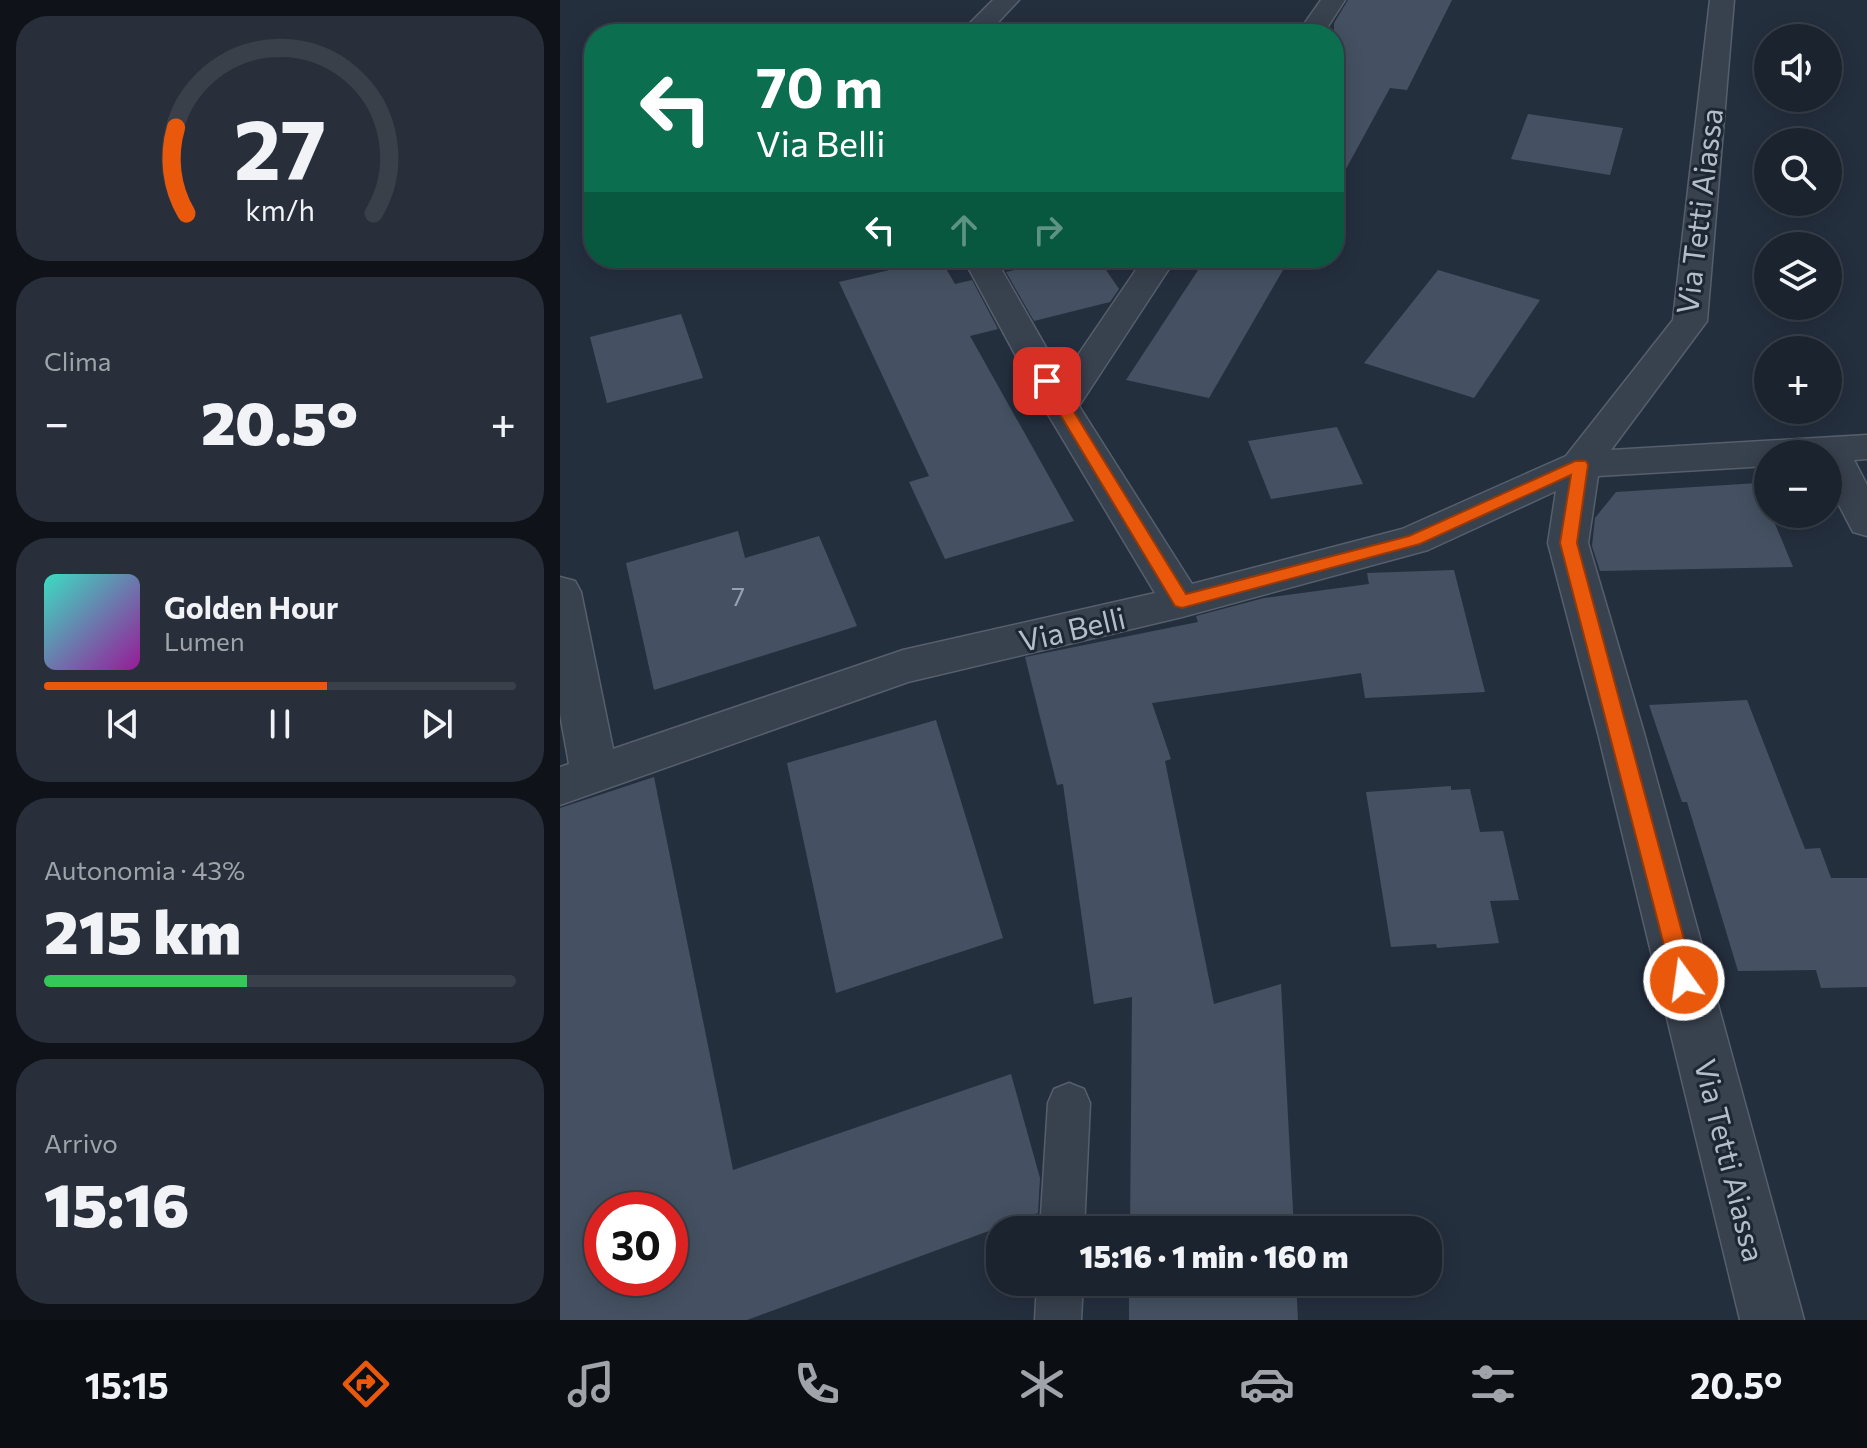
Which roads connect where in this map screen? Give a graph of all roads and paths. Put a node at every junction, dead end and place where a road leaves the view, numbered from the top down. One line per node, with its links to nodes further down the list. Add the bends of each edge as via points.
1 (1007, 0): 4 (street)
2 (1333, 0): 5 (street)
3 (1722, 0): 12 (street, Via Tetti Aiassa, via 1690,321)
4 (982, 24)
5 (1317, 24)
6 (985, 268): 8 (street)
7 (1153, 268): 8 (street)
8 (1061, 406): 16 (street)
9 (1867, 447): 10 (street)
10 (1842, 448)
11 (1754, 454): 12 (street)
12 (1580, 465): 16 (street, Via Belli, via 1414,540); 22 (street, Via Tetti Aiassa, via 1568,543)
13 (1842, 474): 14 (street)
14 (1867, 522)
15 (560, 592): 17 (street)
16 (1182, 602): 17 (street, Via Belli, via 903,667)
17 (577, 780)
18 (1069, 1103): 19 (lane)
19 (1063, 1216)
20 (1059, 1296): 21 (lane)
21 (1058, 1320)
22 (1772, 1320)

